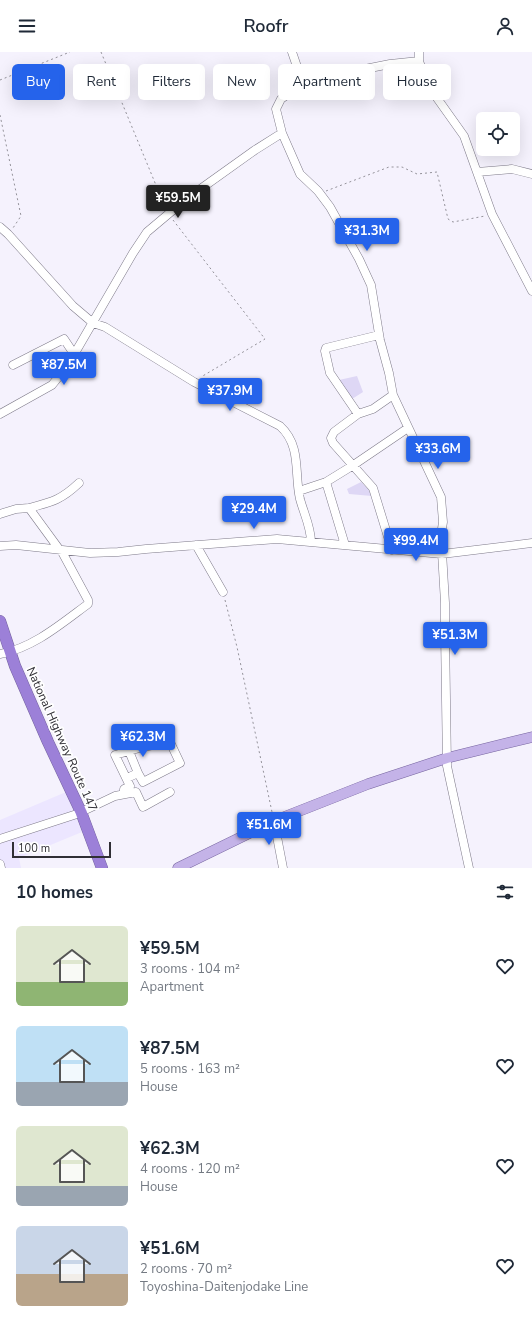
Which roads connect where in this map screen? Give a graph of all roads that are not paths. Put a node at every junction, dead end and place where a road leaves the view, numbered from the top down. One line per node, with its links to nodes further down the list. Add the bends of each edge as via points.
1 (292, 52): 4 (street)
2 (419, 52): 3 (street)
3 (419, 61): 5 (street); 8 (street, via 427,84 464,136)
4 (296, 64)
5 (375, 67)
6 (280, 100): 7 (street, via 276,109)
7 (282, 133): 12 (street, via 206,185 147,232); 13 (street, via 300,174 320,193 330,207 359,258 371,285)
8 (477, 172): 9 (street, via 512,169); 11 (street, via 492,214)
9 (532, 174)
10 (0, 227): 12 (street, via 73,306)
11 (532, 291)
12 (93, 323): 14 (street); 23 (street, via 105,327 194,382 280,426 292,442)
13 (379, 335): 16 (street); 18 (street, via 325,350 330,373)
14 (74, 354): 15 (street, via 64,339); 17 (street, via 52,385)
15 (13, 365)
16 (393, 395): 18 (street, via 373,409); 19 (street)
17 (0, 414)
18 (358, 414): 20 (street, via 334,432 331,438)
19 (408, 428): 20 (street); 33 (street, via 441,497)
20 (352, 466): 21 (street); 32 (street, via 373,488)
21 (326, 482): 23 (street); 29 (street)
22 (79, 483): 24 (street, via 62,497)
23 (299, 491): 26 (street, via 311,532)
24 (29, 508): 25 (street); 31 (street)
25 (0, 514)
26 (311, 542): 28 (street, via 277,539); 29 (street)
27 (532, 543): 33 (street)
28 (196, 545): 31 (street, via 118,552); 34 (street)
29 (345, 545): 32 (street)
30 (0, 546): 31 (street, via 16,545)
31 (60, 550): 36 (street, via 88,604 52,631)
32 (392, 550): 33 (street)
33 (442, 554): 39 (street, via 446,603 444,633)
34 (223, 592)
35 (0, 621): 36 (highway, National Highway Route 147)
36 (5, 653): 44 (highway, National Highway Route 147)
37 (532, 737): 39 (main road)
38 (129, 751): 40 (street); 40 (street, via 170,742 180,763 143,782); 41 (street, via 115,755)
39 (447, 758): 45 (main road, via 368,784); 52 (street)
40 (138, 773): 41 (street)
41 (127, 778): 43 (street, via 130,786 124,790)
42 (170, 792): 43 (street, via 143,807 136,792)
43 (124, 794): 44 (street)
44 (81, 812): 46 (street); 49 (highway, National Highway Route 147)
45 (274, 821): 50 (main road); 51 (street)
46 (0, 839)
47 (0, 864): 48 (street)
48 (1, 868)
49 (102, 868)
50 (178, 868)
51 (283, 868)
52 (470, 868)

